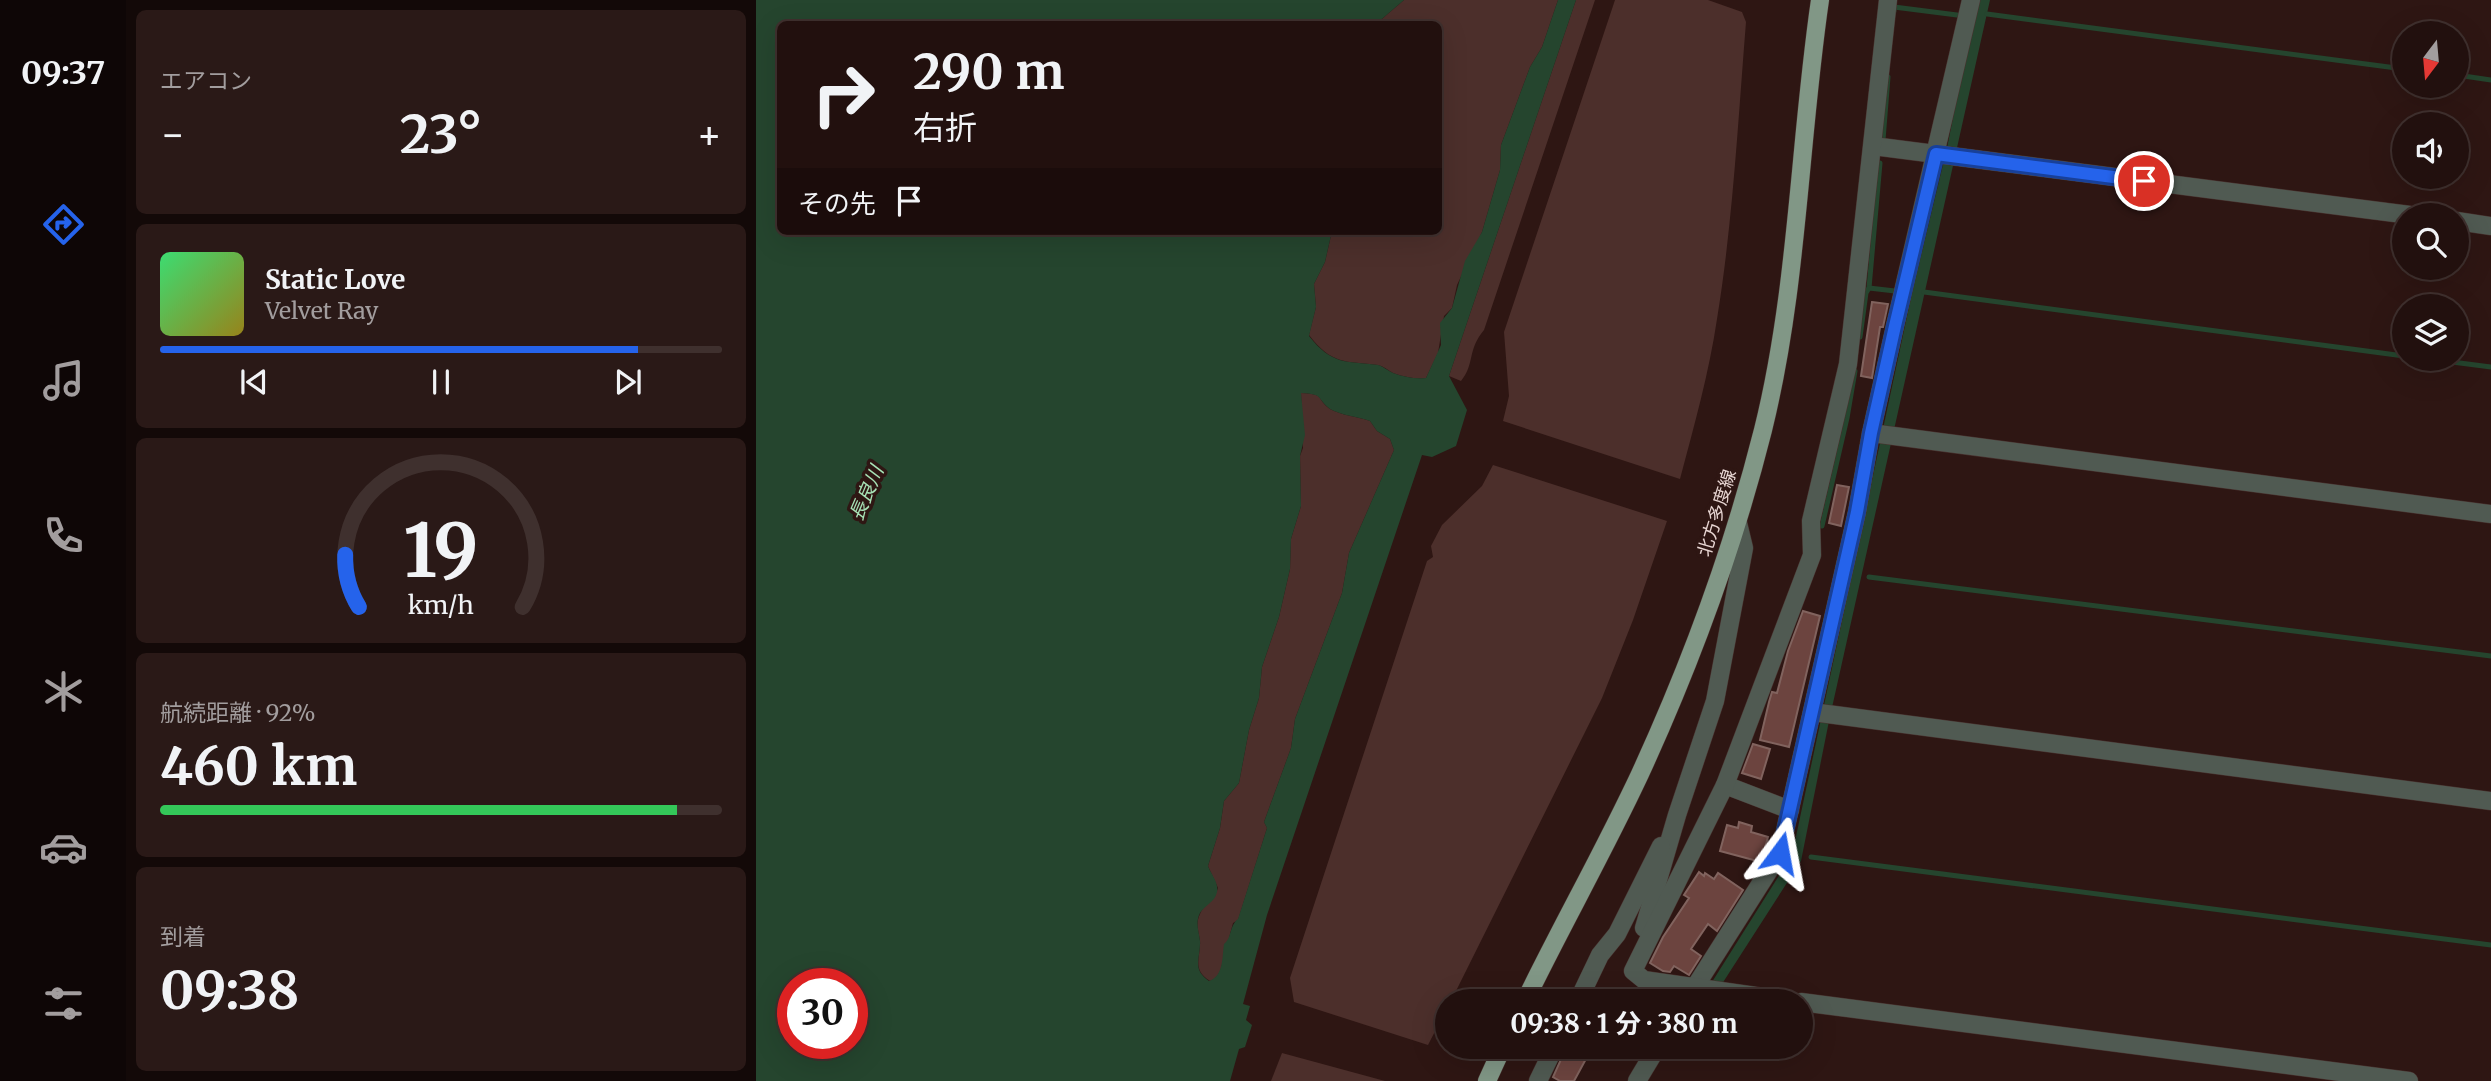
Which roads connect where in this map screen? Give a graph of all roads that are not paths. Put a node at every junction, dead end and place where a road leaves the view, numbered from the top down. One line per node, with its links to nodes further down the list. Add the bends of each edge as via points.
1 (1820, 0): 11 (main road, 北方多度線, via 1777,363)
2 (1888, 0): 4 (street)
3 (1970, 0): 5 (street)
4 (1873, 146): 5 (street); 13 (street, via 1848,365 1811,521 1812,555)
5 (1945, 155): 6 (street); 9 (street)
6 (2392, 213)
7 (2469, 223): 8 (street)
8 (2491, 226)
9 (1881, 435): 10 (street); 12 (street, via 1857,512)
10 (2491, 514)
11 (1738, 523): 16 (street, via 1744,548 1716,701); 18 (main road, 北方多度線, via 1673,699)
12 (1821, 713): 14 (street); 15 (street)
13 (1725, 785): 15 (street); 17 (street)
14 (2491, 801)
15 (1790, 810): 21 (street, via 1780,853)
16 (1677, 815): 17 (street); 19 (street)
17 (1633, 971): 20 (street, via 1644,980)
18 (1531, 989)
19 (1584, 989)
20 (1679, 989)
21 (1697, 989)
22 (1813, 1004): 29 (street)
23 (1497, 1059): 26 (main road)
24 (1549, 1059): 27 (street)
25 (1650, 1059): 28 (street)
26 (1486, 1081)
27 (1538, 1081)
28 (1637, 1081)
29 (2409, 1081)

